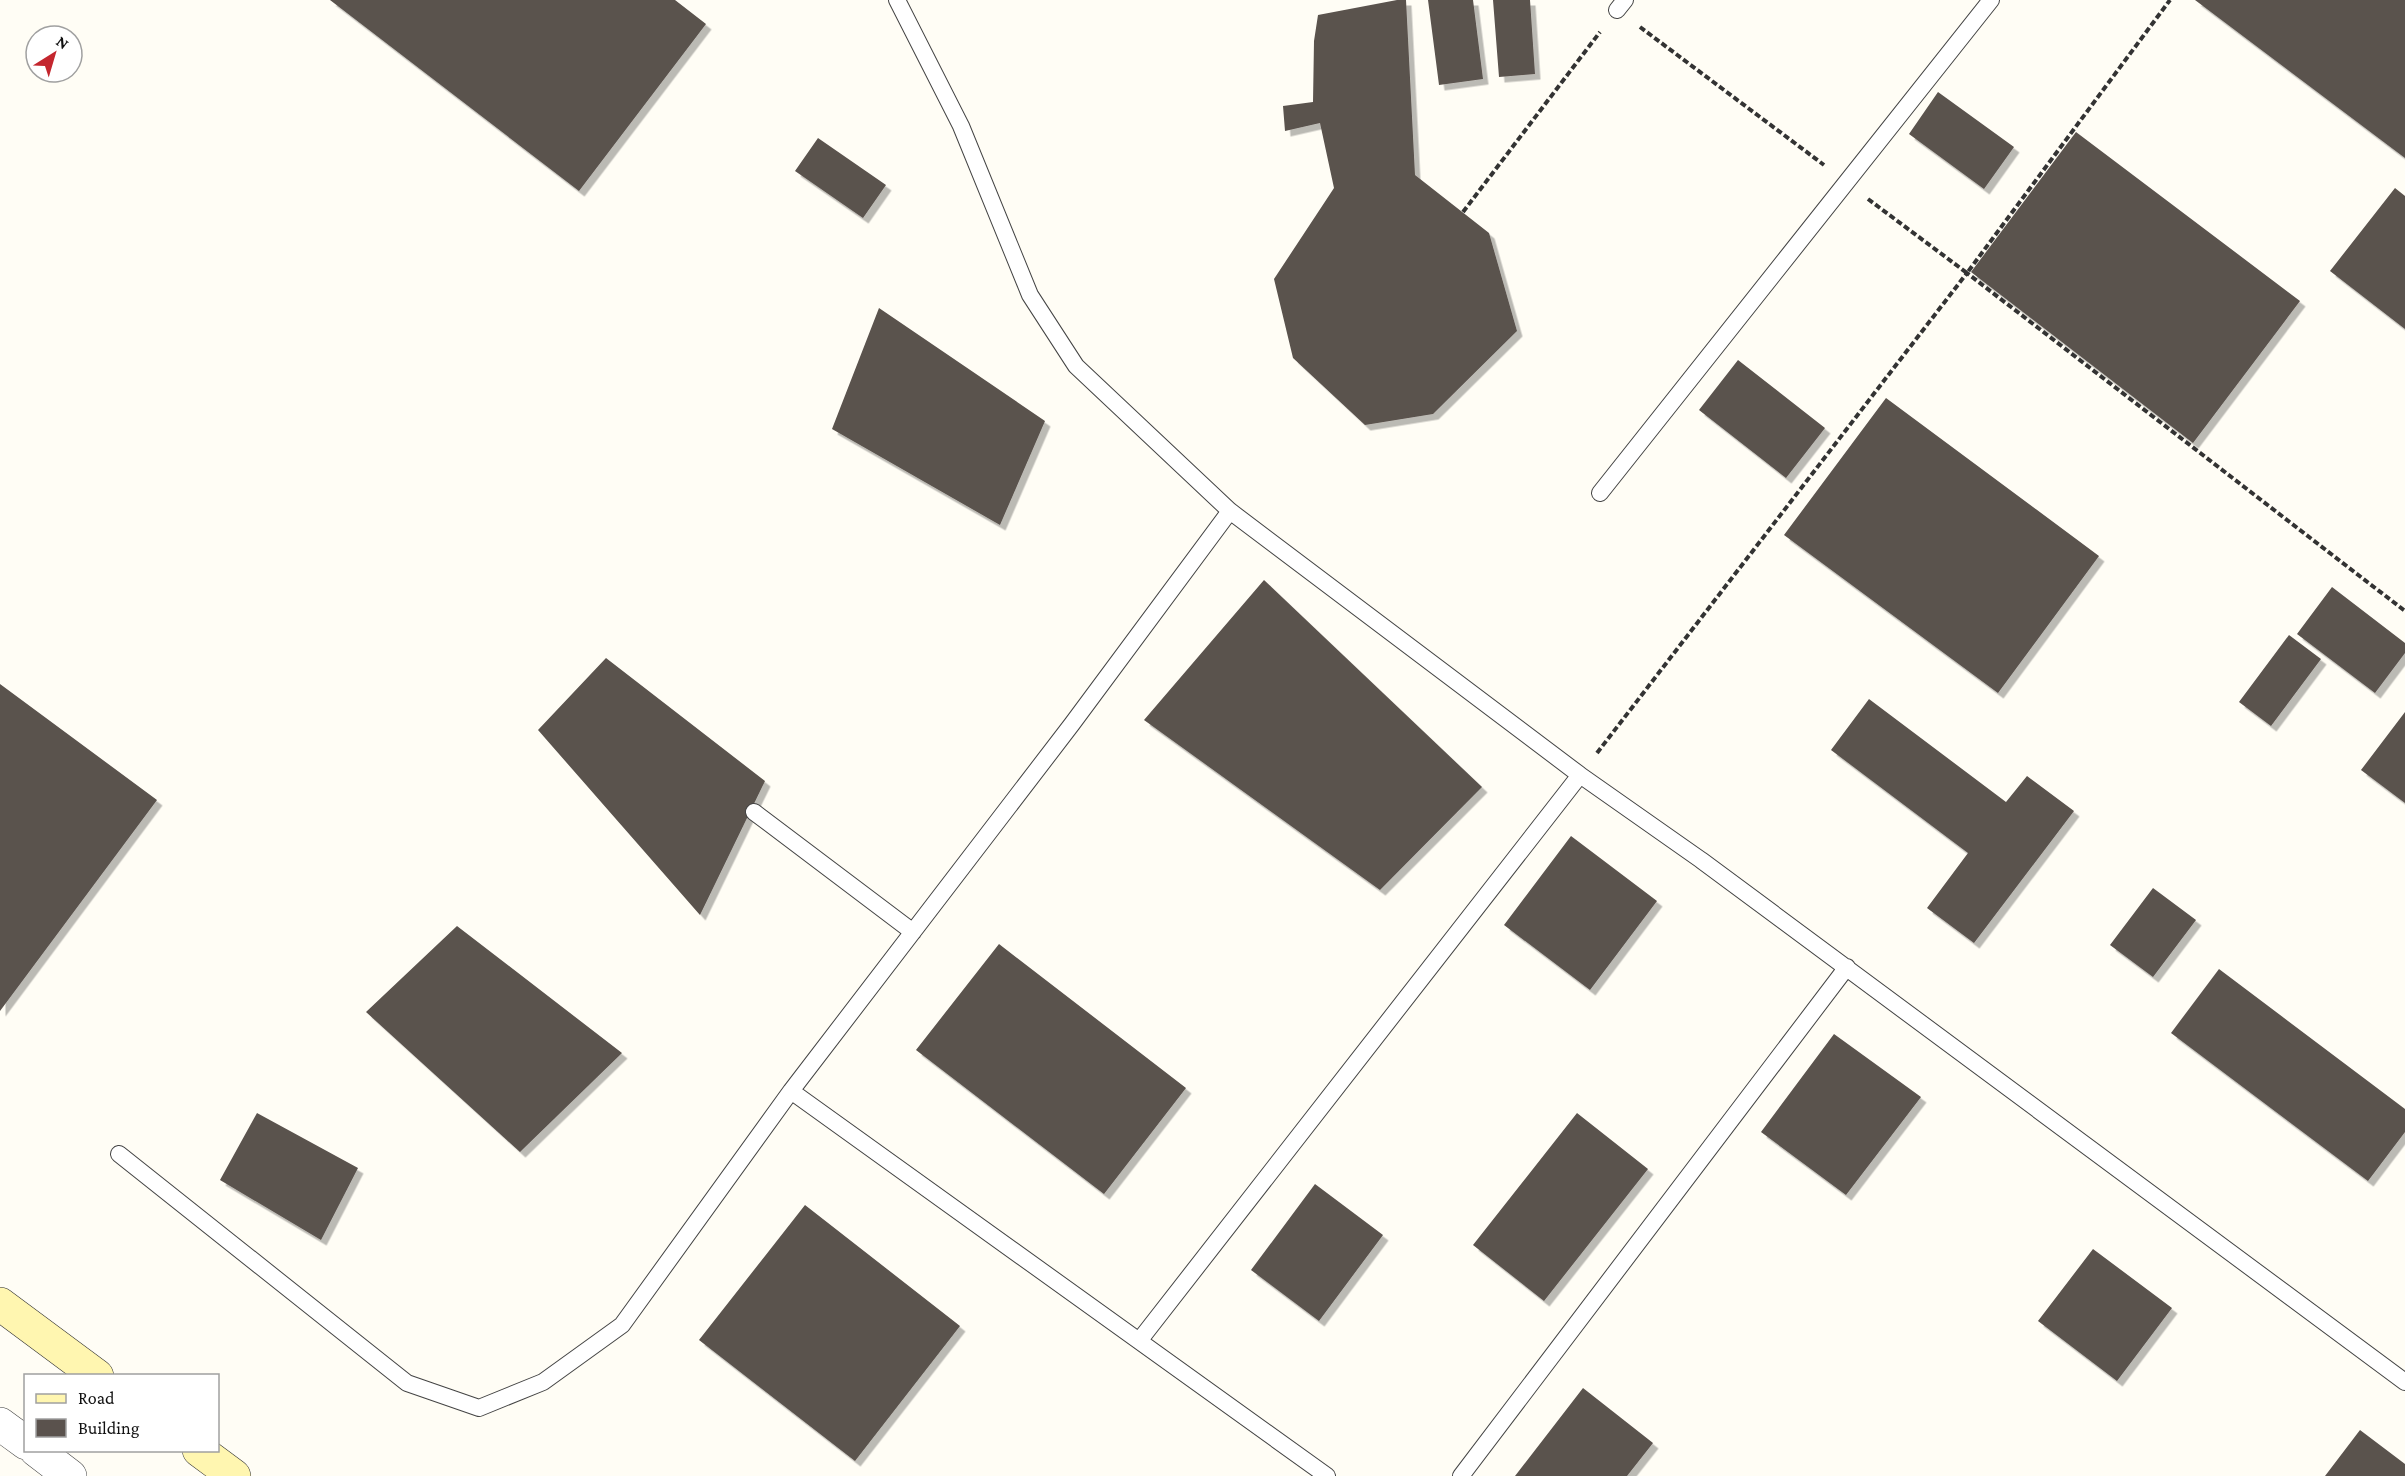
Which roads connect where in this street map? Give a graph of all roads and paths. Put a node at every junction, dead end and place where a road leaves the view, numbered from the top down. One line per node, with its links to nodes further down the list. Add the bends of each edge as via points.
1 (897, 0): 9 (lane, via 961,126 1030,295 1076,366)
2 (1991, 0): 5 (lane)
3 (2170, 0): 7 (path)
4 (1621, 5): 5 (path); 6 (path)
5 (1847, 183): 7 (path); 8 (lane)
6 (1463, 212)
7 (1967, 273): 10 (path); 11 (path)
8 (1600, 493)
9 (1230, 511): 11 (lane); 13 (lane)
10 (2405, 611)
11 (1580, 775): 14 (lane); 18 (lane)
12 (754, 812): 13 (lane)
13 (913, 932): 15 (lane)
14 (1846, 967): 20 (lane); 28 (lane)
15 (791, 1091): 16 (lane, via 622,1325 543,1382 479,1408 407,1383); 18 (lane)
16 (119, 1155)
17 (0, 1304): 19 (street)
18 (1139, 1341): 27 (lane)
19 (94, 1374)
20 (2405, 1382)
21 (0, 1424): 22 (street)
22 (24, 1442)
23 (39, 1452): 25 (street)
24 (202, 1452): 26 (street)
25 (70, 1476)
26 (234, 1476)
27 (1327, 1476)
28 (1461, 1476)

